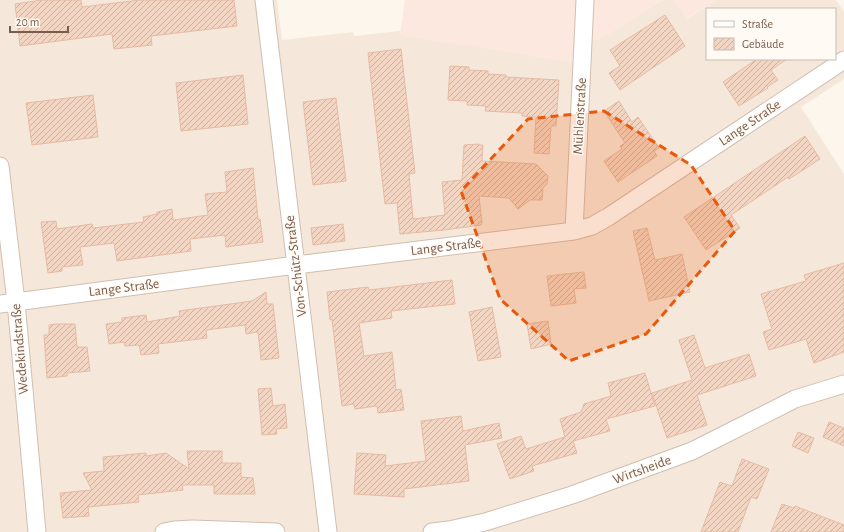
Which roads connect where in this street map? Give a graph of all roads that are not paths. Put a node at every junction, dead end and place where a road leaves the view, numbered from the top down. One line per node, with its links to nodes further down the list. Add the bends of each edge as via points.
1 (264, 0): 6 (street, Von-Schütz-Straße)
2 (585, 0): 5 (street, Mühlenstraße)
3 (844, 60): 5 (street, Lange Straße, via 608,217 592,226)
4 (0, 166): 7 (street, Wedekindstraße)
5 (574, 231): 6 (street, Lange Straße)
6 (296, 266): 7 (street, Lange Straße); 12 (street, Von-Schütz-Straße)
7 (8, 303): 9 (street, Wedekindstraße)
8 (844, 384): 13 (street, Wirtsheide, via 794,399 692,451 572,495 485,522)
9 (37, 532)
10 (164, 532): 11 (street, via 193,529)
11 (276, 532)
12 (328, 532)
13 (432, 532)

